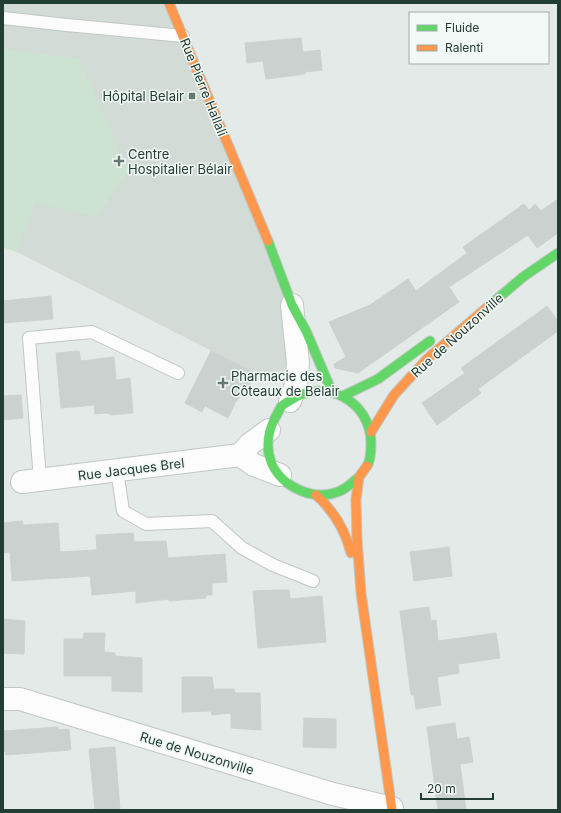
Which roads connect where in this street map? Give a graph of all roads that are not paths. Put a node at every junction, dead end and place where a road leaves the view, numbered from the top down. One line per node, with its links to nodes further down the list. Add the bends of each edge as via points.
1 (168, 3): 3 (main road, Rue Pierre Hallali)
2 (3, 18): 3 (lane)
3 (183, 36): 6 (main road, Rue Pierre Hallali, via 271,247)
4 (558, 253): 5 (main road, Rue de Nouzonville)
5 (523, 277): 7 (main road); 14 (main road, Rue de Nouzonville, via 427,359 394,395)
6 (292, 305): 10 (main road, Rue Pierre Hallali); 12 (street, Rue Pierre Hallali, via 298,363 296,385)
7 (468, 311)
8 (437, 335): 11 (main road, via 378,379)
9 (178, 373): 19 (lane, via 92,332 29,338)
10 (332, 392): 11 (main road, Rue de Nouzonville); 12 (main road, Rue de Nouzonville, via 318,390 300,394)
11 (343, 396): 14 (main road, Rue de Nouzonville, via 362,412)
12 (290, 401): 13 (main road, Rue de Nouzonville, via 281,407)
13 (269, 430): 15 (street); 17 (main road, Rue de Nouzonville, via 270,458)
14 (371, 432): 18 (main road, Rue de Nouzonville, via 368,464)
15 (240, 455): 16 (street, Rue Jacques Brel); 17 (street, via 254,465)
16 (117, 470): 19 (street, Rue Jacques Brel); 21 (lane, via 122,511 146,524 212,521 242,548 273,565)
17 (280, 475): 20 (main road, Rue de Nouzonville, via 289,485)
18 (359, 477): 20 (main road, Rue de Nouzonville, via 342,490); 22 (main road, Rue de Nouzonville, via 356,515)
19 (31, 481)
20 (316, 495): 22 (main road, Rue de Nouzonville, via 338,518 348,542)
21 (313, 581)
22 (361, 593): 24 (main road, Rue de Nouzonville)
23 (3, 698): 24 (street, Rue de Nouzonville, via 20,699 333,794)
24 (392, 809)

